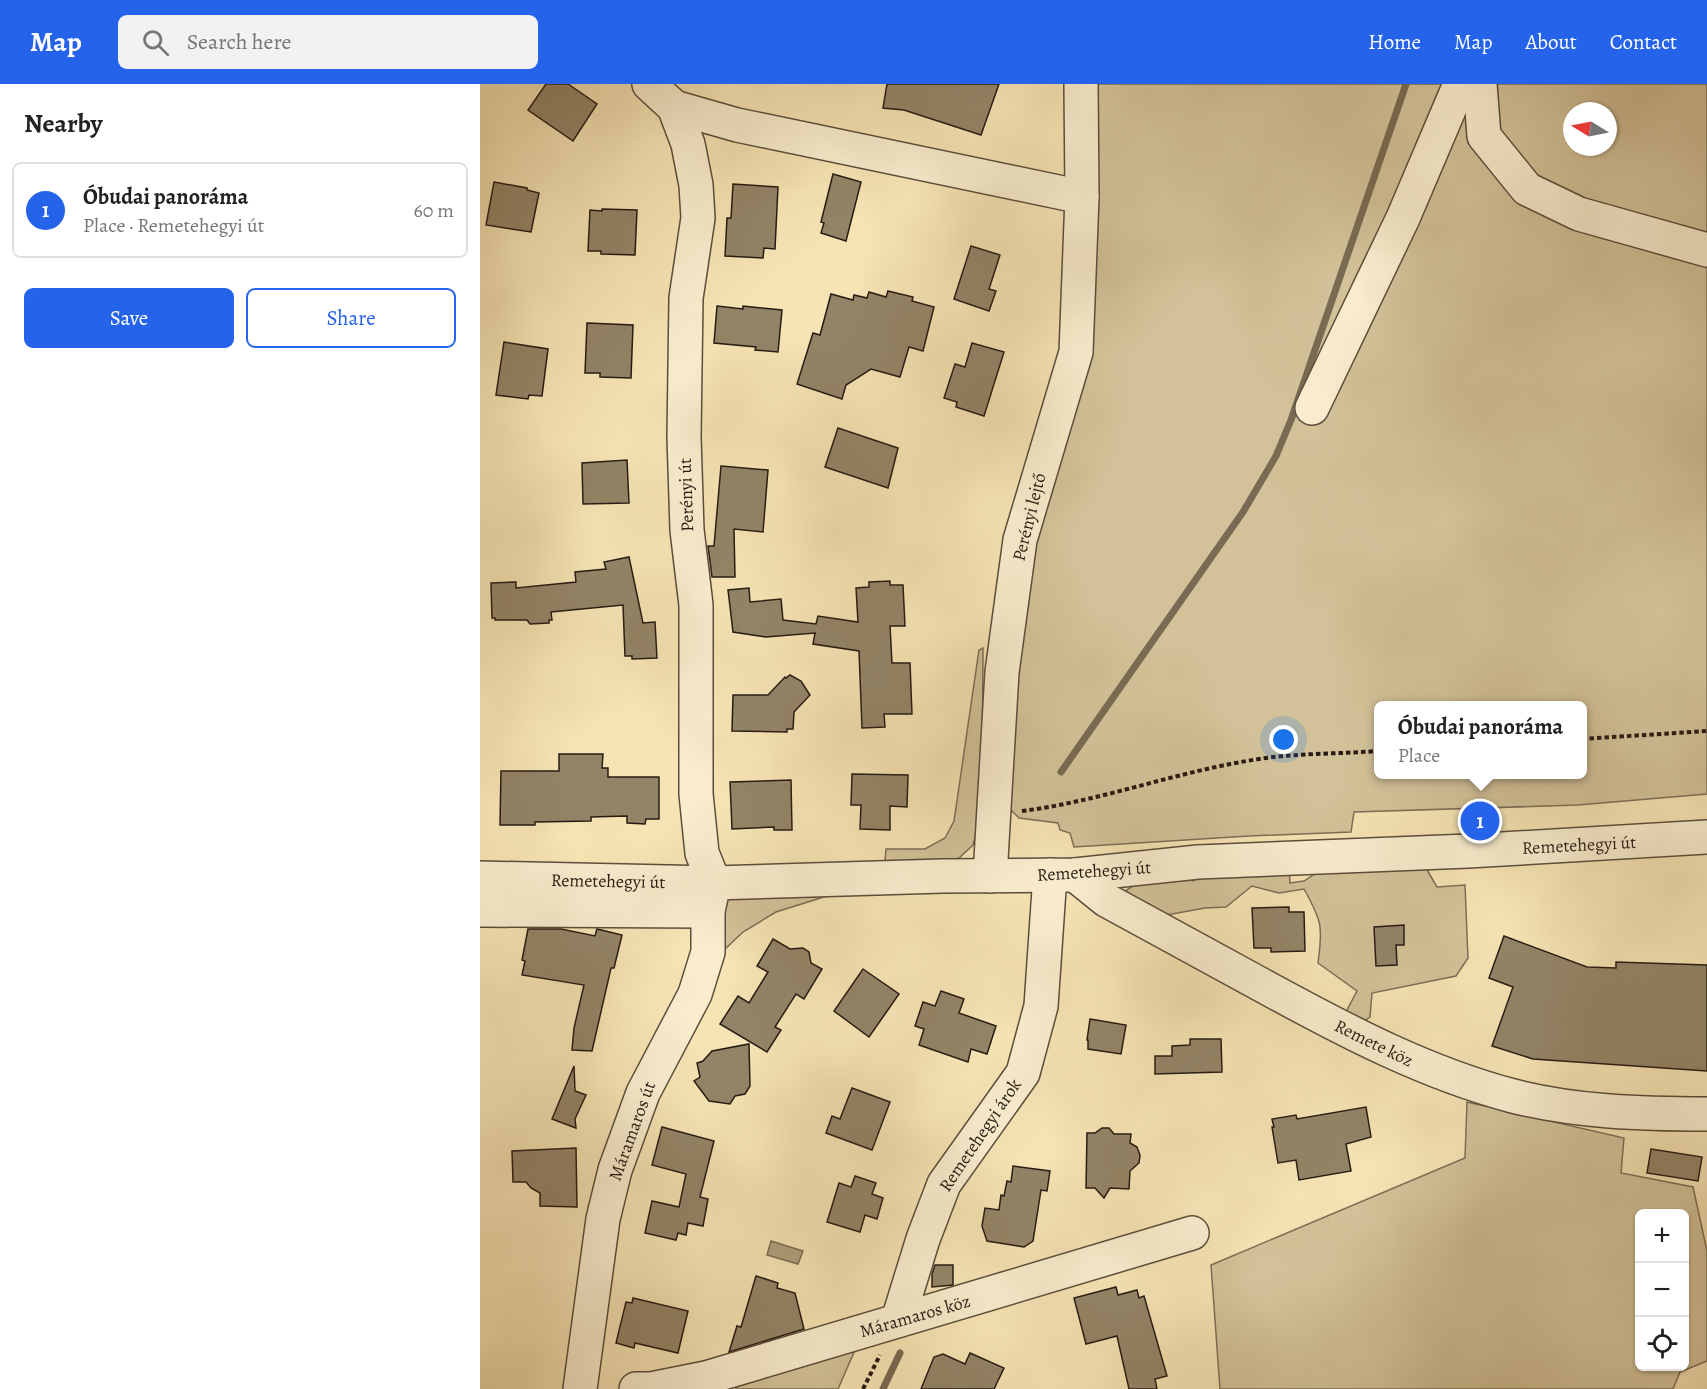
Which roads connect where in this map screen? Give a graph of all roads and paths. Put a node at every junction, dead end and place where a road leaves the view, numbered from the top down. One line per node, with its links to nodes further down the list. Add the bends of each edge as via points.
1 (649, 84): 5 (street, Perényi út)
2 (1081, 84): 6 (street, Perényi lejtő)
3 (1460, 84): 8 (street, via 1403,218)
4 (1480, 84): 7 (street, via 1484,136 1527,189 1579,214)
5 (674, 107): 6 (street, Perényi út, via 737,125); 17 (street, Perényi út, via 690,154 698,218 686,298 684,437 687,530 696,605 696,794)
6 (1082, 197): 12 (street, Perényi lejtő, via 1076,352 1020,540 1002,672)
7 (1707, 250)
8 (1312, 408)
9 (1707, 731): 10 (path)
10 (1587, 739)
11 (1374, 751): 12 (path, via 1260,758 1180,774 1061,806 1017,811)
12 (994, 809): 15 (street, Perényi lejtő)
13 (1707, 837): 14 (street, Remetehegyi út, via 1198,862)
14 (1063, 875): 15 (street, Remetehegyi út); 19 (street, Remete köz, via 1349,1032 1421,1065 1514,1096 1567,1107); 21 (street, Remetehegyi árok, via 1041,1006 1023,1073 944,1184)
15 (990, 876): 17 (street, Remetehegyi út)
16 (485, 880): 17 (street, Remetehegyi út)
17 (711, 897): 18 (street); 22 (street, Máramaros út, via 708,952 695,994 643,1093 615,1170 603,1219)
18 (480, 910)
19 (1707, 1114)
20 (1192, 1233): 21 (street, Máramaros köz)
21 (898, 1320): 23 (street, Máramaros köz, via 706,1378)
22 (580, 1389)
23 (636, 1389)

